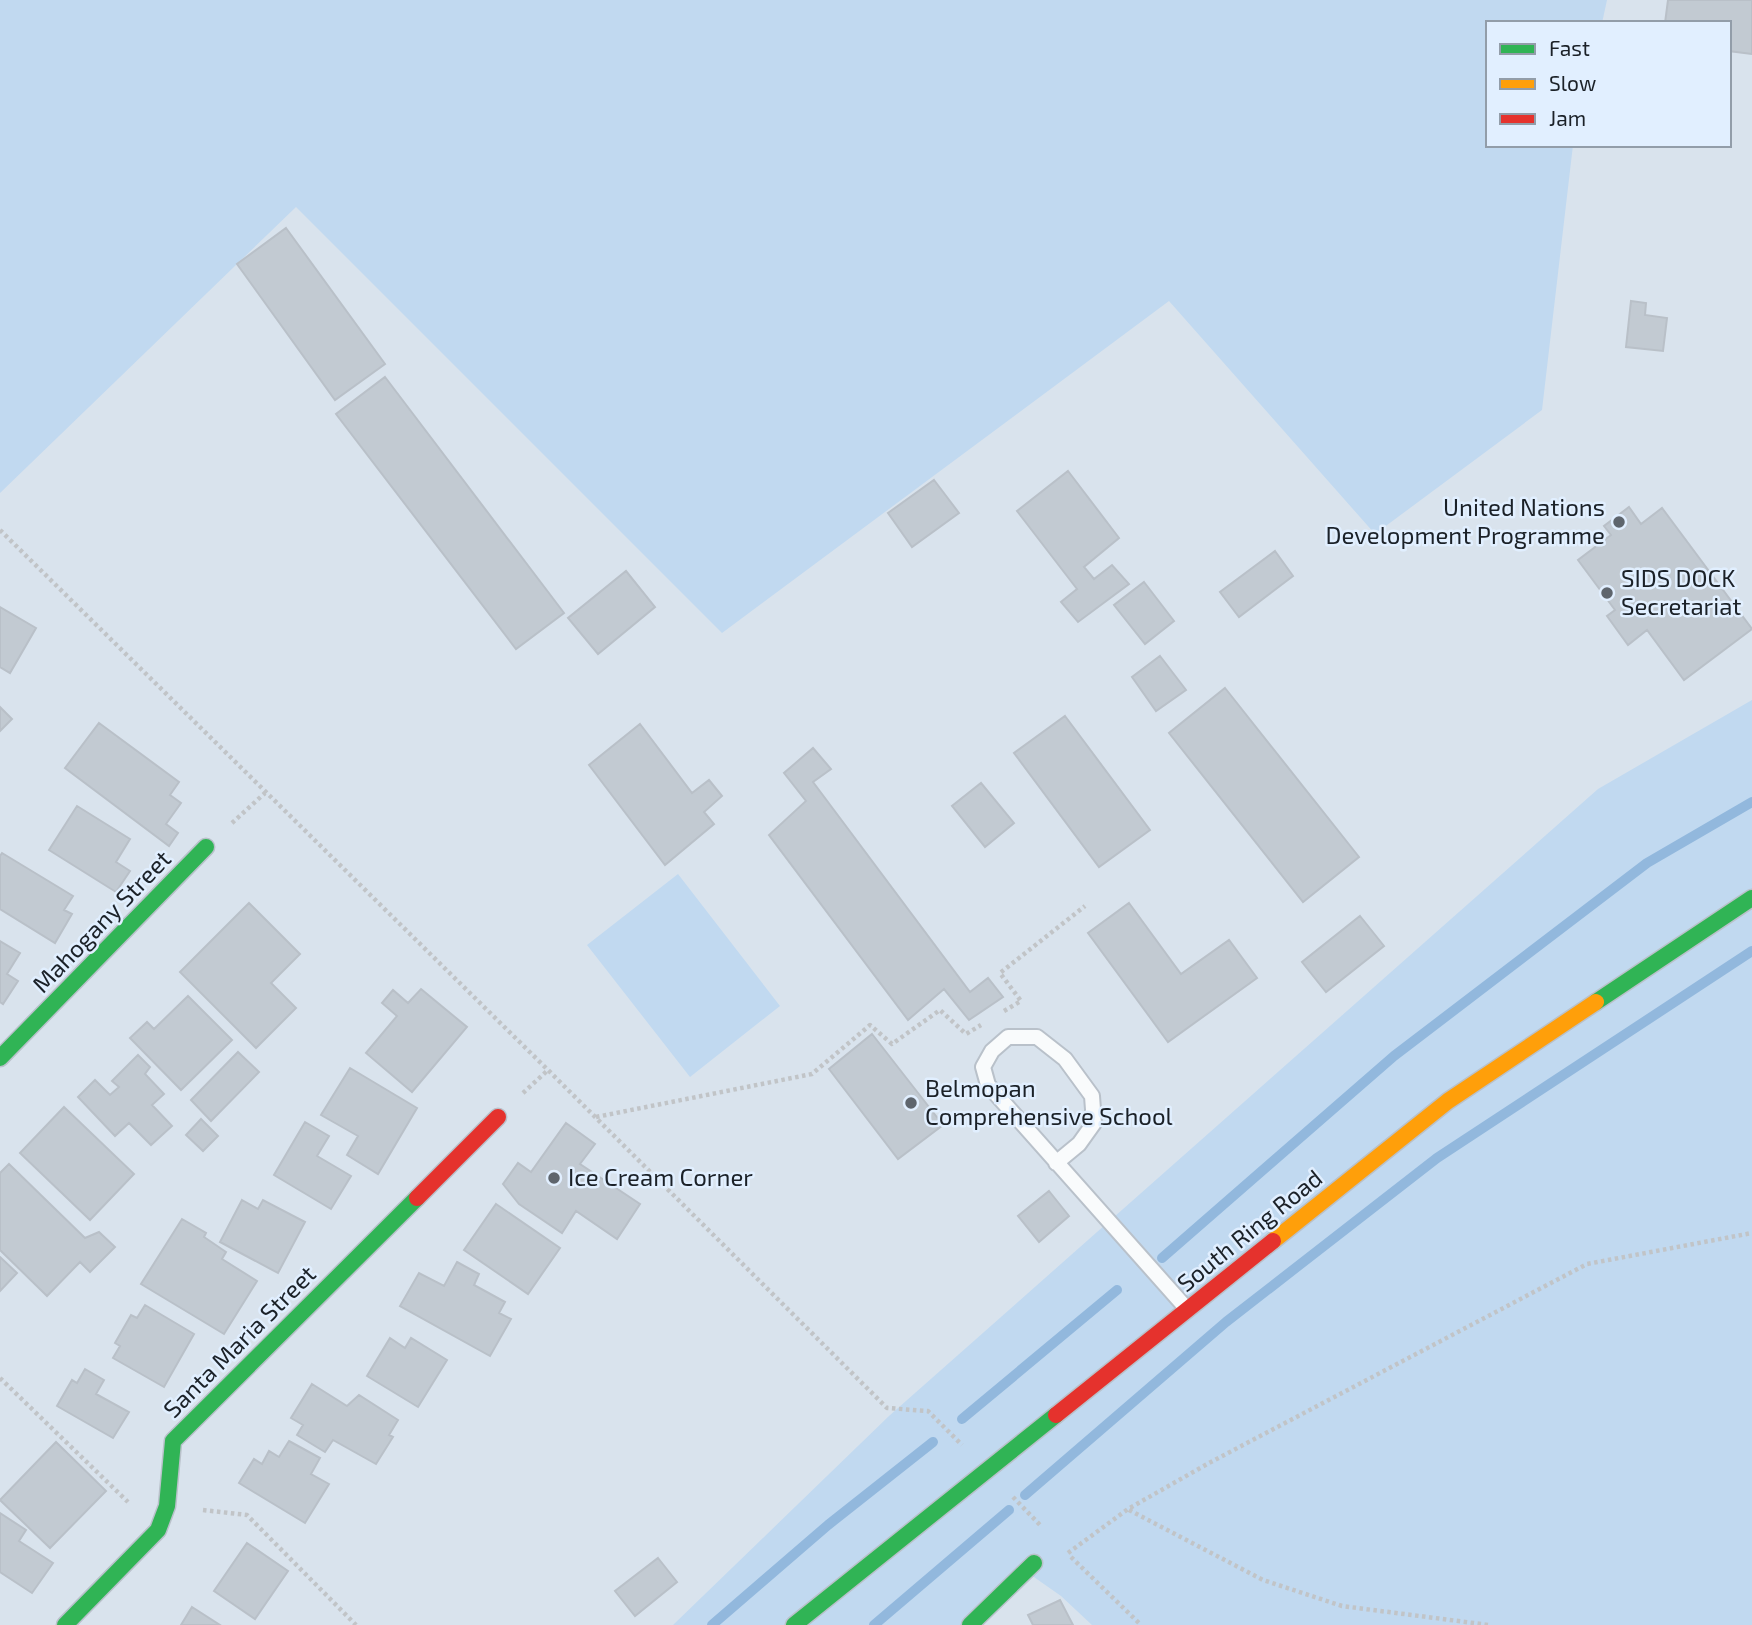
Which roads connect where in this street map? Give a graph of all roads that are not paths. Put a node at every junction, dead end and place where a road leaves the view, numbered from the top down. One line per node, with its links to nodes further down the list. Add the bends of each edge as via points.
1 (206, 847): 3 (main road, Mahogany Street)
2 (1752, 898): 6 (main road, South Ring Road, via 1448,1101)
3 (0, 1058)
4 (498, 1117): 8 (main road, Santa Maria Street, via 173,1441 167,1506 158,1530)
5 (1056, 1163): 5 (lane, via 988,1084 983,1067 1008,1037 1037,1037 1065,1059 1092,1096 1094,1123 1079,1144); 6 (lane)
6 (1188, 1310): 9 (main road, South Ring Road)
7 (1034, 1563): 10 (main road)
8 (65, 1625)
9 (794, 1625)
10 (970, 1625)

